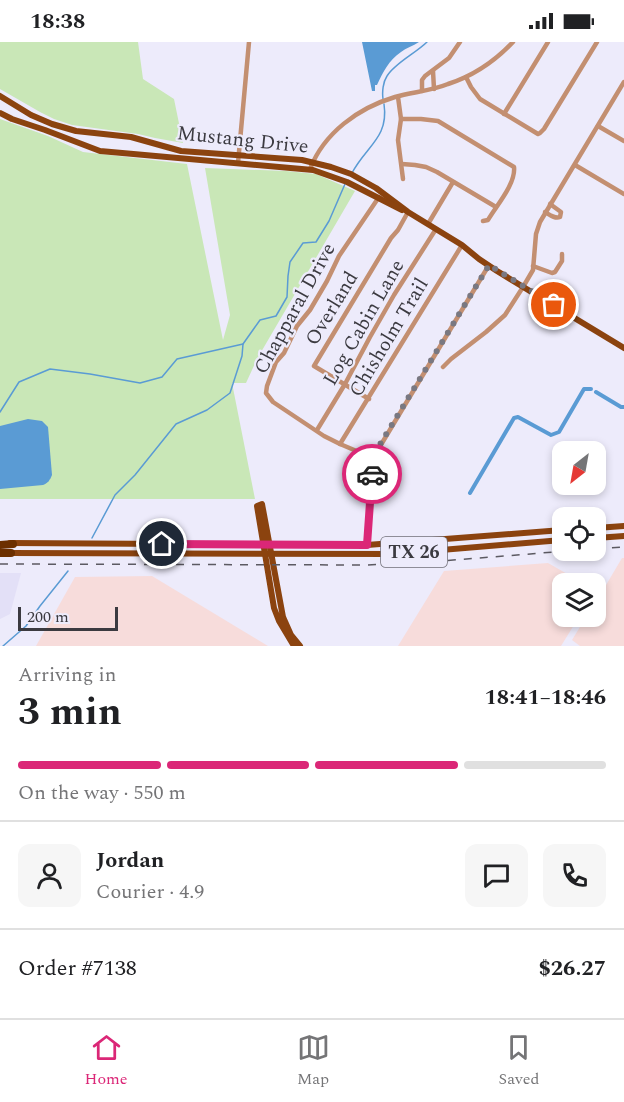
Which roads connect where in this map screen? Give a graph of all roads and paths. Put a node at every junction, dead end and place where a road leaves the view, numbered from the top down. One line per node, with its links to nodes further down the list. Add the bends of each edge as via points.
1 (249, 42): 18 (street)
2 (460, 42): 6 (street, via 452,55)
3 (513, 42): 7 (street)
4 (548, 42): 14 (street)
5 (597, 42): 14 (street, via 539,134)
6 (433, 71): 9 (street); 10 (street, via 422,80)
7 (466, 77): 9 (street); 14 (street, via 480,99)
8 (623, 86): 16 (street)
9 (434, 89): 10 (street)
10 (422, 90): 12 (street)
11 (0, 96): 18 (main road, Mustang Drive, via 31,116 65,128)
12 (398, 97): 15 (street); 19 (street, via 375,104 350,119 331,136)
13 (0, 113): 18 (main road, Mustang Drive, via 100,151)
14 (504, 114)
15 (401, 119): 20 (street, via 398,140); 28 (street, via 438,121 511,165 513,178)
16 (598, 126): 17 (street); 21 (street)
17 (624, 141)
18 (239, 159): 19 (main road, Mustang Drive); 22 (main road, Mustang Drive)
19 (313, 162): 22 (street); 26 (main road, Mustang Drive, via 351,174)
20 (402, 164): 23 (street); 24 (street, via 426,167)
21 (575, 165): 25 (street); 27 (street)
22 (310, 169): 26 (main road, Mustang Drive)
23 (403, 179)
24 (453, 182): 28 (street); 32 (street)
25 (624, 194)
26 (380, 195): 29 (main road, Mustang Drive); 43 (street, Chapparal Drive, via 297,326 267,386 266,393 273,402)
27 (550, 204): 30 (street); 30 (street, via 561,212 560,217)
28 (496, 207): 31 (street)
29 (408, 212): 32 (main road, Mustang Drive); 41 (street, Overland, via 314,366)
30 (545, 212): 37 (street, via 536,234)
31 (483, 221)
32 (428, 224): 33 (main road, Mustang Drive)
33 (436, 229): 34 (main road, Mustang Drive); 41 (street, Log Cabin Lane)
34 (462, 245): 36 (main road, Mustang Drive); 42 (street, Chisholm Trail)
35 (562, 254): 37 (street, via 555,273)
36 (489, 265): 38 (main road, Mustang Drive); 45 (street)
37 (533, 266): 38 (street)
38 (523, 287): 39 (main road, Mustang Drive); 40 (street, via 505,315)
39 (624, 348)
40 (443, 367)
41 (345, 384): 42 (street, Overland); 43 (street, Log Cabin Lane)
42 (369, 399): 44 (street, Chisholm Trail)
43 (317, 430): 44 (street, Chapparal Drive)
44 (340, 444): 45 (street, Chapparal Drive)
45 (373, 458): 58 (street)
46 (260, 505): 57 (main road)
47 (624, 526): 48 (main road)
48 (606, 527)
49 (552, 532): 52 (main road, TX 26)
50 (624, 536): 51 (main road)
51 (606, 537)
52 (444, 540): 58 (main road, TX 26); 59 (main road)
53 (552, 541): 59 (main road, TX 26)
54 (0, 544): 55 (highway, TX 26)
55 (13, 544): 56 (main road, TX 26)
56 (144, 544): 57 (main road, TX 26); 62 (main road)
57 (267, 545): 58 (main road, TX 26); 63 (main road)
58 (367, 545)
59 (444, 550): 63 (main road, TX 26)
60 (0, 553): 61 (highway)
61 (11, 553): 62 (main road, TX 26)
62 (138, 554): 63 (main road, TX 26)
63 (268, 554): 64 (main road, via 271,594)
64 (280, 618): 65 (main road); 66 (main road)
65 (294, 646)
66 (300, 646)

